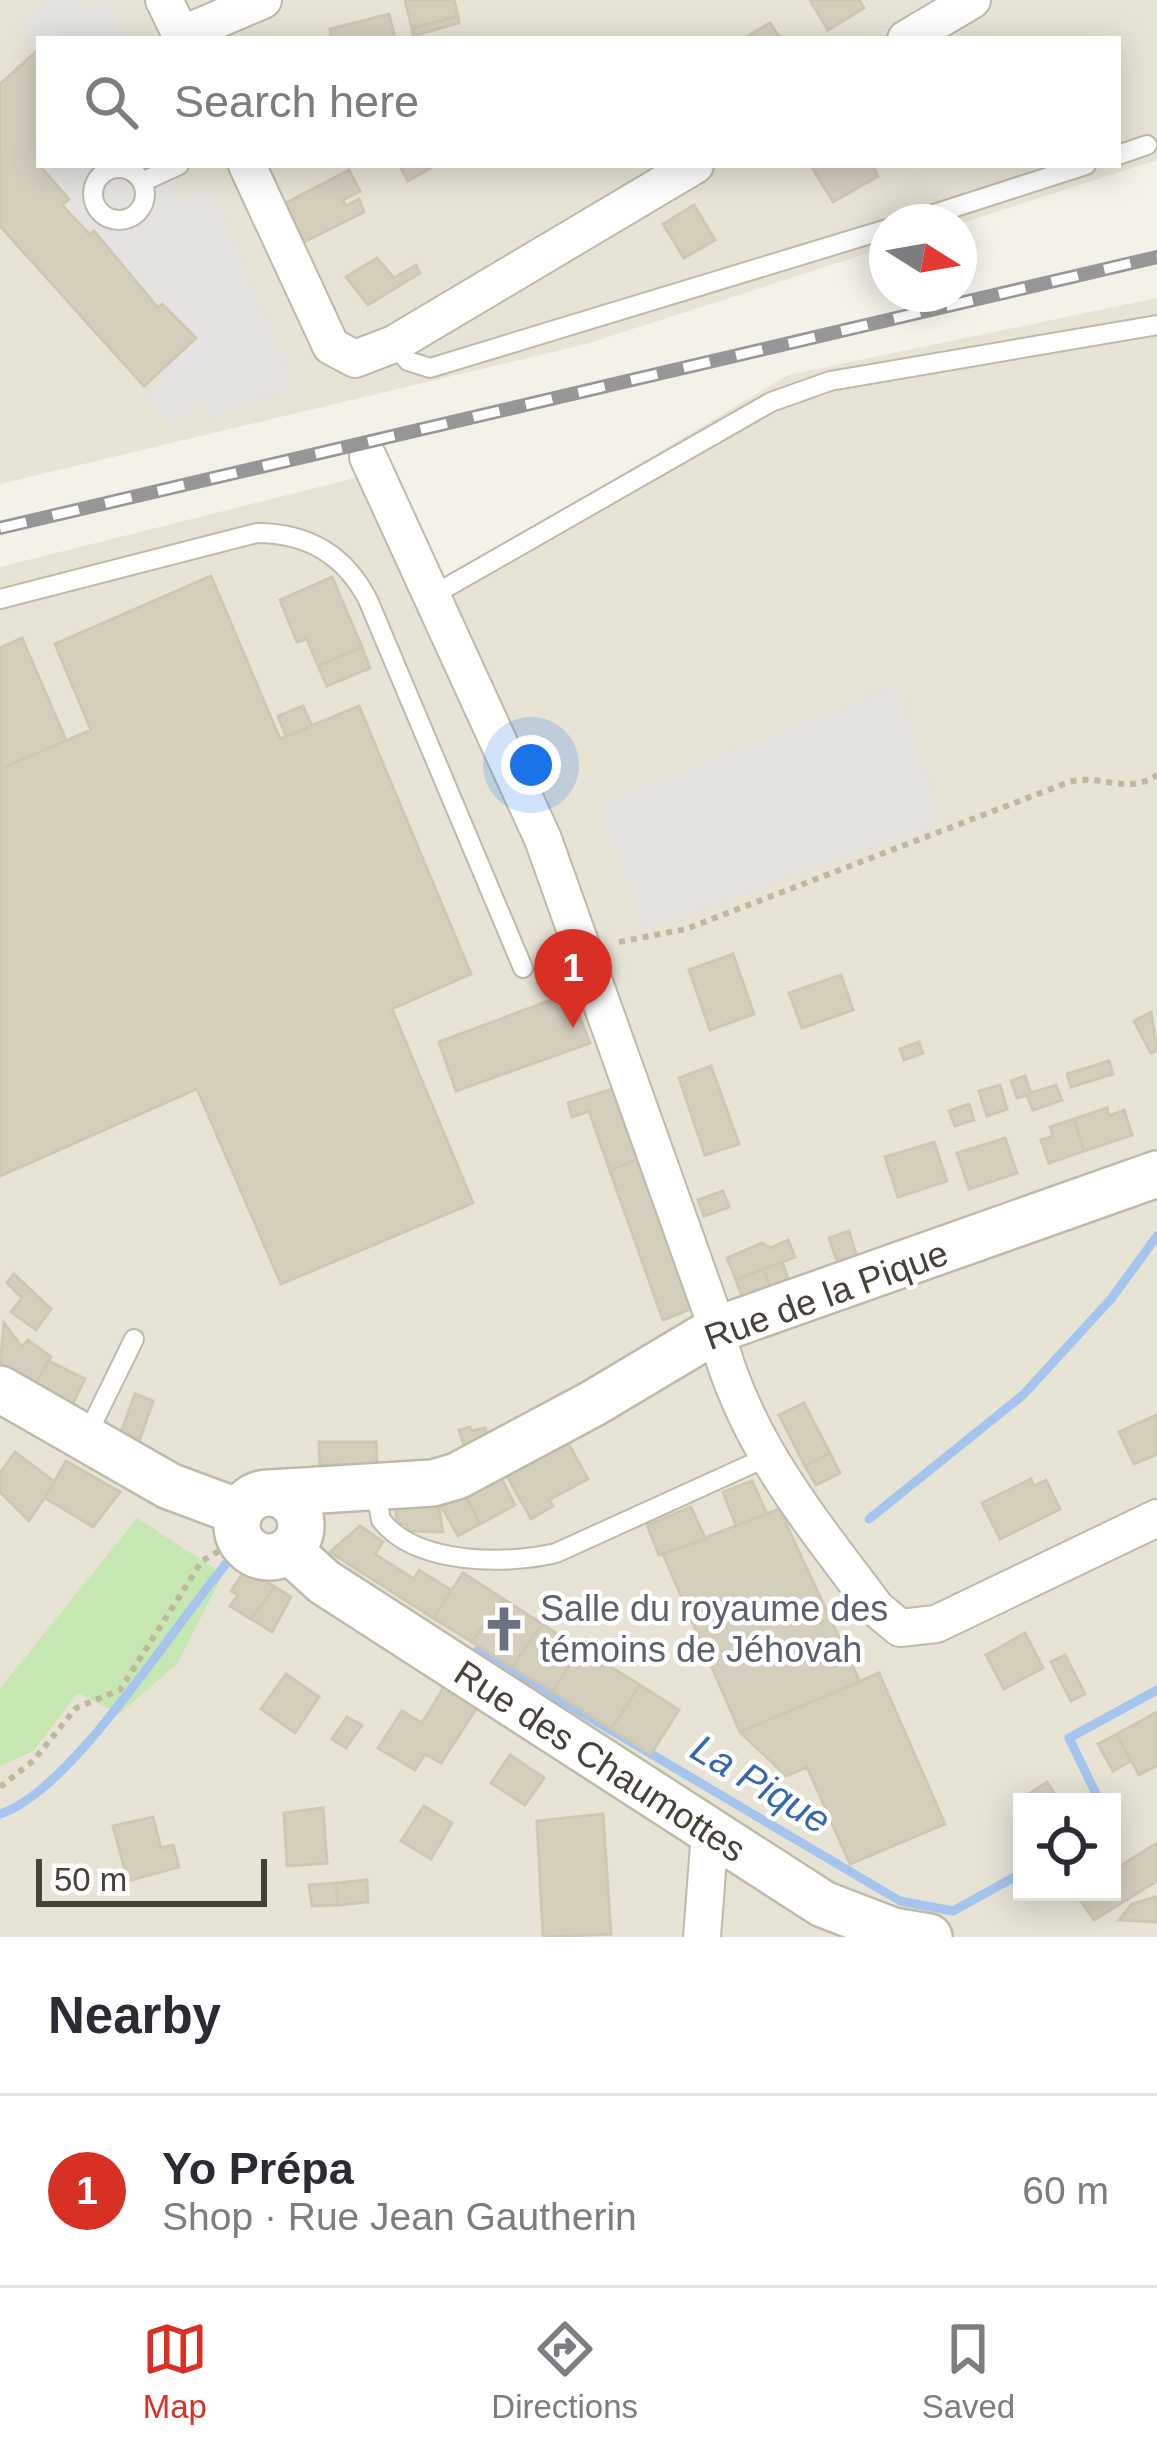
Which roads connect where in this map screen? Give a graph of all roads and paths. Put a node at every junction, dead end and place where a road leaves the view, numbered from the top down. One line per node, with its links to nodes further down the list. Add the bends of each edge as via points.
1 (164, 0): 4 (street)
2 (263, 0): 5 (street)
3 (972, 0): 6 (street)
4 (182, 36)
5 (184, 36)
6 (911, 36)
7 (1147, 145): 8 (lane)
8 (1121, 153)
9 (172, 168): 13 (lane)
10 (248, 168): 17 (street, via 331,346 349,359)
11 (689, 168): 17 (street)
12 (1077, 168): 14 (lane)
13 (142, 182)
14 (965, 204)
15 (869, 234): 17 (lane, via 430,368 408,361)
16 (1157, 325): 19 (lane, via 830,381 771,401)
17 (394, 344)
18 (368, 457): 19 (street)
19 (435, 594): 25 (street, via 544,839)
20 (0, 599): 23 (lane, via 257,533 326,549 368,601)
21 (1157, 775): 22 (path, via 1133,787 1069,782 686,928)
22 (619, 942)
23 (523, 968)
24 (1157, 1174): 25 (street, Rue de la Pique)
25 (716, 1330): 29 (street); 30 (street, Rue de la Pique, via 457,1476)
26 (134, 1340): 28 (lane)
27 (0, 1389): 28 (street, Rue de la Pique)
28 (85, 1440): 31 (street, Rue de la Pique, via 193,1498)
29 (765, 1458): 30 (lane, via 529,1560 484,1560 401,1537 381,1520); 32 (street, via 876,1608 900,1628 936,1624)
30 (375, 1487): 31 (street, Rue de la Pique); 33 (street, Rue de la Pique, via 323,1505)
31 (250, 1515): 33 (street, via 262,1557); 34 (path, via 202,1561 120,1690 76,1708)
32 (1157, 1518)
33 (295, 1540): 35 (street, Rue des Chaumottes, via 324,1582)
34 (0, 1787)
35 (710, 1832): 36 (street); 37 (street, Rue des Chaumottes, via 823,1904)
36 (703, 1937)
37 (929, 1937)

